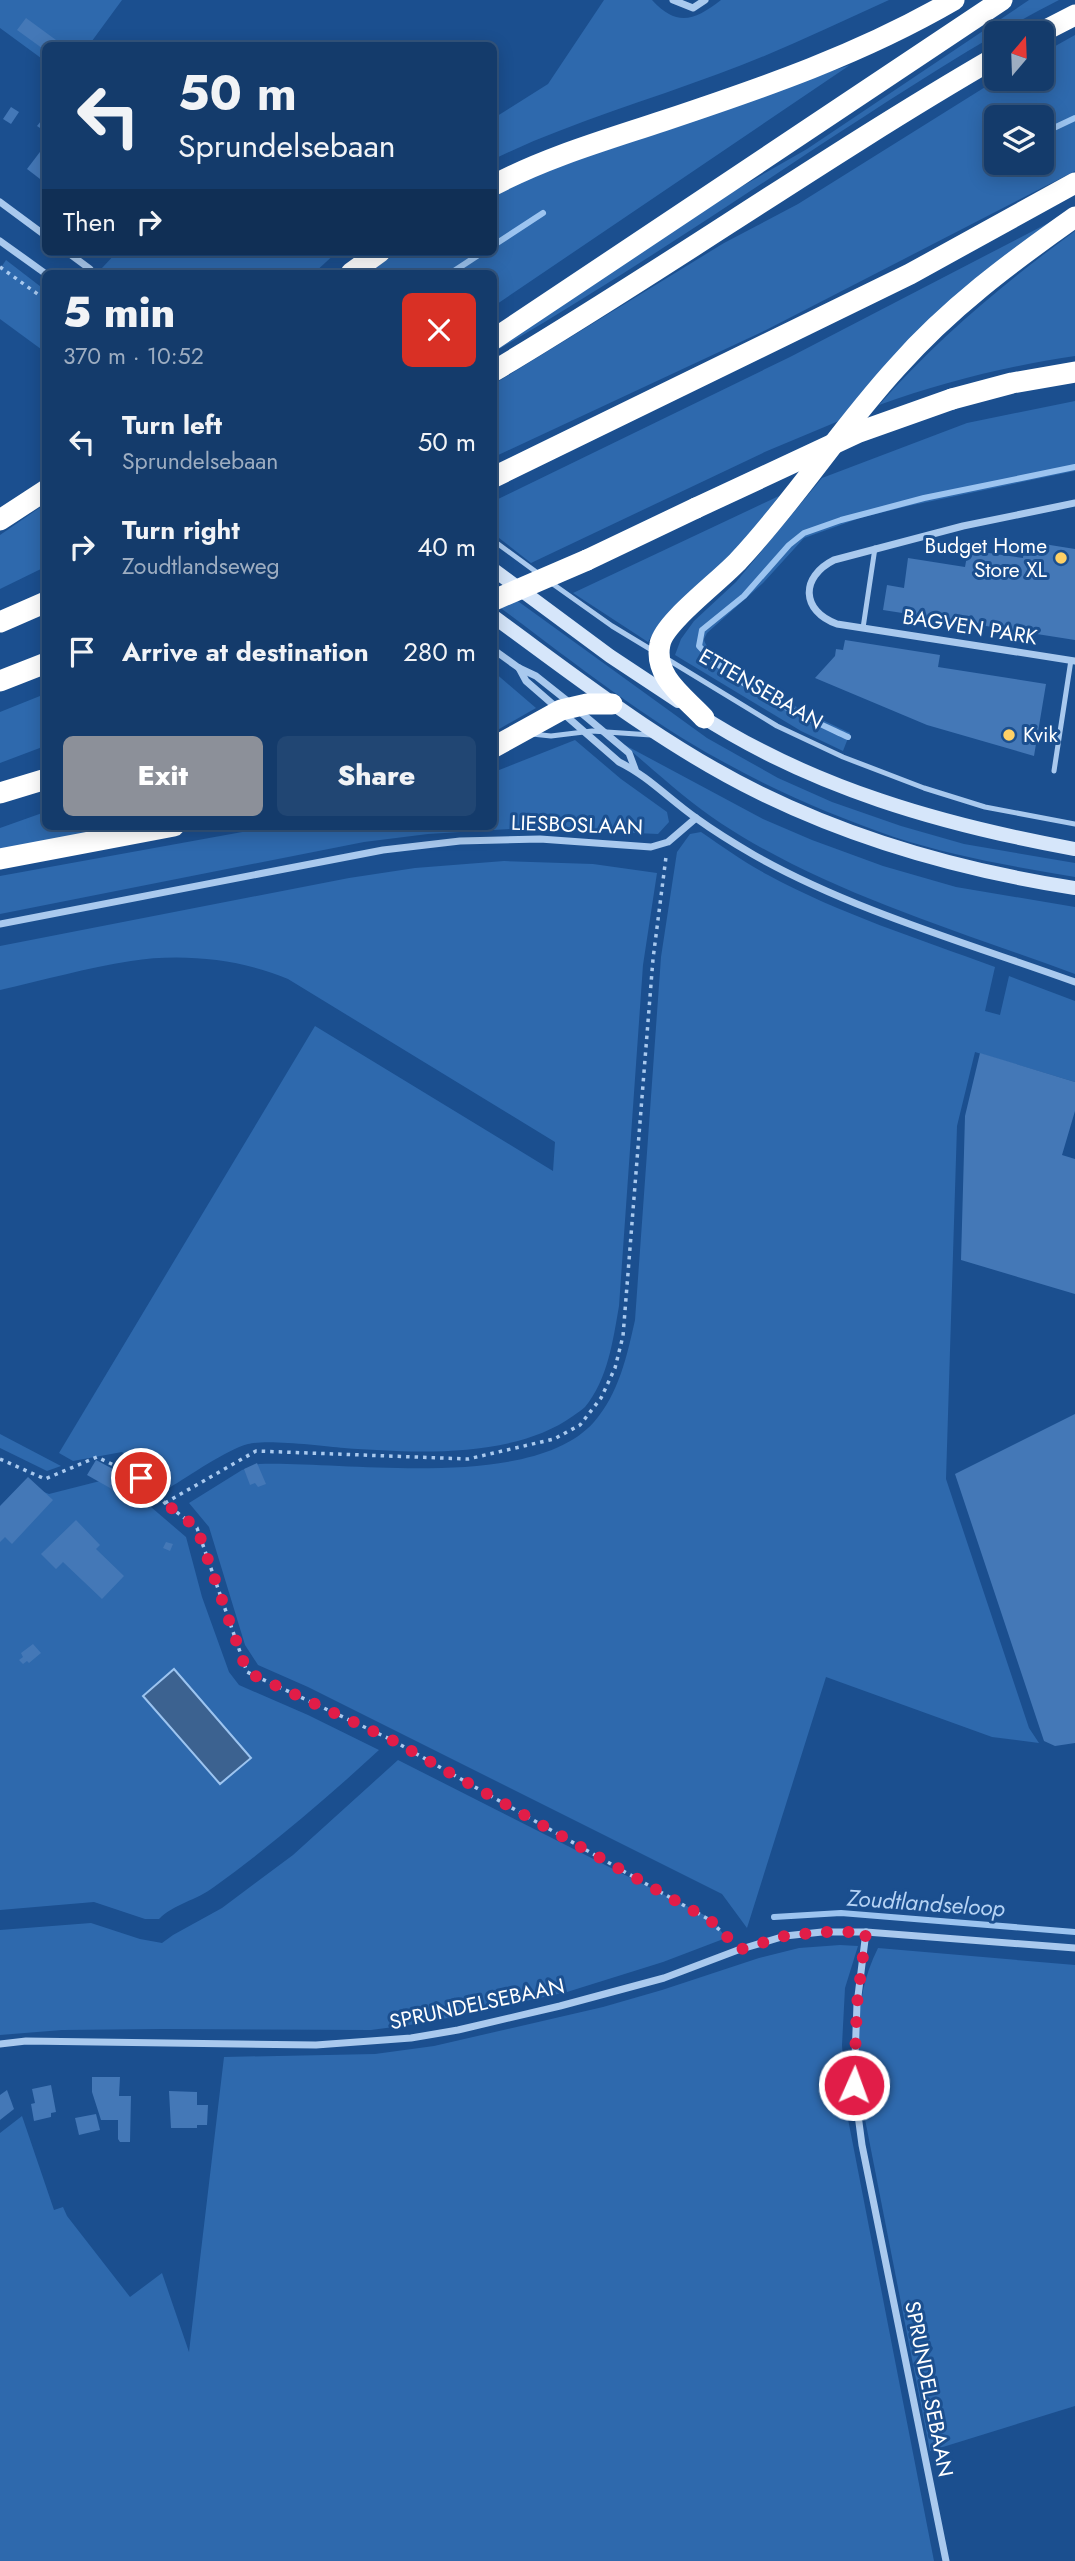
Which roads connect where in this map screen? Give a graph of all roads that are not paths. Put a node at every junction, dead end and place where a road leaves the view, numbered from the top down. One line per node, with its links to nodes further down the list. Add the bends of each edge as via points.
1 (673, 0): 2 (street, via 693,8)
2 (705, 0)
3 (954, 0): 9 (highway, via 790,78 548,161)
4 (1002, 0): 19 (highway)
5 (1075, 15): 6 (highway)
6 (1054, 26)
7 (984, 64): 20 (highway)
8 (1075, 183): 22 (highway, via 910,274)
9 (497, 184)
10 (0, 202): 12 (street)
11 (1075, 217): 37 (highway, via 977,289 905,357 752,546 667,628)
12 (42, 233)
13 (0, 241): 18 (street)
14 (72, 256): 16 (street)
15 (374, 256): 17 (highway)
16 (89, 270)
17 (355, 270)
18 (42, 271)
19 (497, 337)
20 (497, 369)
21 (1075, 372): 30 (highway, bridge, via 952,399 859,432)
22 (497, 476)
23 (42, 493): 25 (highway)
24 (1075, 503): 27 (street, BAGVEN PARK)
25 (0, 520)
26 (497, 543): 37 (lane, ETTENSEBAAN, via 587,610)
27 (875, 548): 35 (lane); 35 (street, BAGVEN PARK, via 827,563 808,587 812,601 829,620)
28 (497, 572): 44 (main road)
29 (42, 592): 32 (highway)
30 (497, 599)
31 (42, 604): 34 (highway)
32 (0, 610)
33 (497, 619): 42 (main road)
34 (0, 622)
35 (863, 628): 38 (street, BAGVEN PARK)
36 (497, 652): 40 (street)
37 (659, 654): 44 (highway, via 671,685); 55 (lane, ETTENSEBAAN, via 777,726 843,757 985,807)
38 (1073, 661): 51 (lane, BAGVEN PARK)
39 (42, 665): 41 (highway)
40 (519, 668): 43 (street, via 536,676); 43 (street, via 526,681)
41 (0, 681)
42 (612, 704): 43 (highway); 48 (main road)
43 (567, 708): 45 (street); 46 (highway); 47 (street)
44 (704, 718): 57 (main road, via 770,755 882,802 970,828)
45 (584, 731): 46 (lane, via 551,736); 47 (lane); 50 (street)
46 (519, 732): 49 (highway)
47 (601, 732): 48 (lane); 50 (street, via 629,753)
48 (660, 736): 59 (main road, via 758,793 860,836 950,863)
49 (497, 745)
50 (635, 770): 54 (street)
51 (1054, 771)
52 (42, 780): 53 (highway)
53 (0, 793)
54 (696, 818): 60 (street, LIESBOSLAAN, via 668,842 651,847 540,839 460,841 383,850); 61 (street, via 812,884)
55 (1075, 824)
56 (153, 830): 58 (highway)
57 (1075, 849)
58 (0, 859)
59 (1075, 888)
60 (0, 924)
61 (1075, 982)
62 (866, 1932): 63 (street, SPRUNDELSEBAAN); 64 (street, SPRUNDELSEBAAN, via 785,1936 664,1978 411,2038 316,2045); 65 (street, SPRUNDELSEBAAN, via 854,2085 862,2145)
63 (1075, 1948)
64 (0, 2044)
65 (946, 2561)

